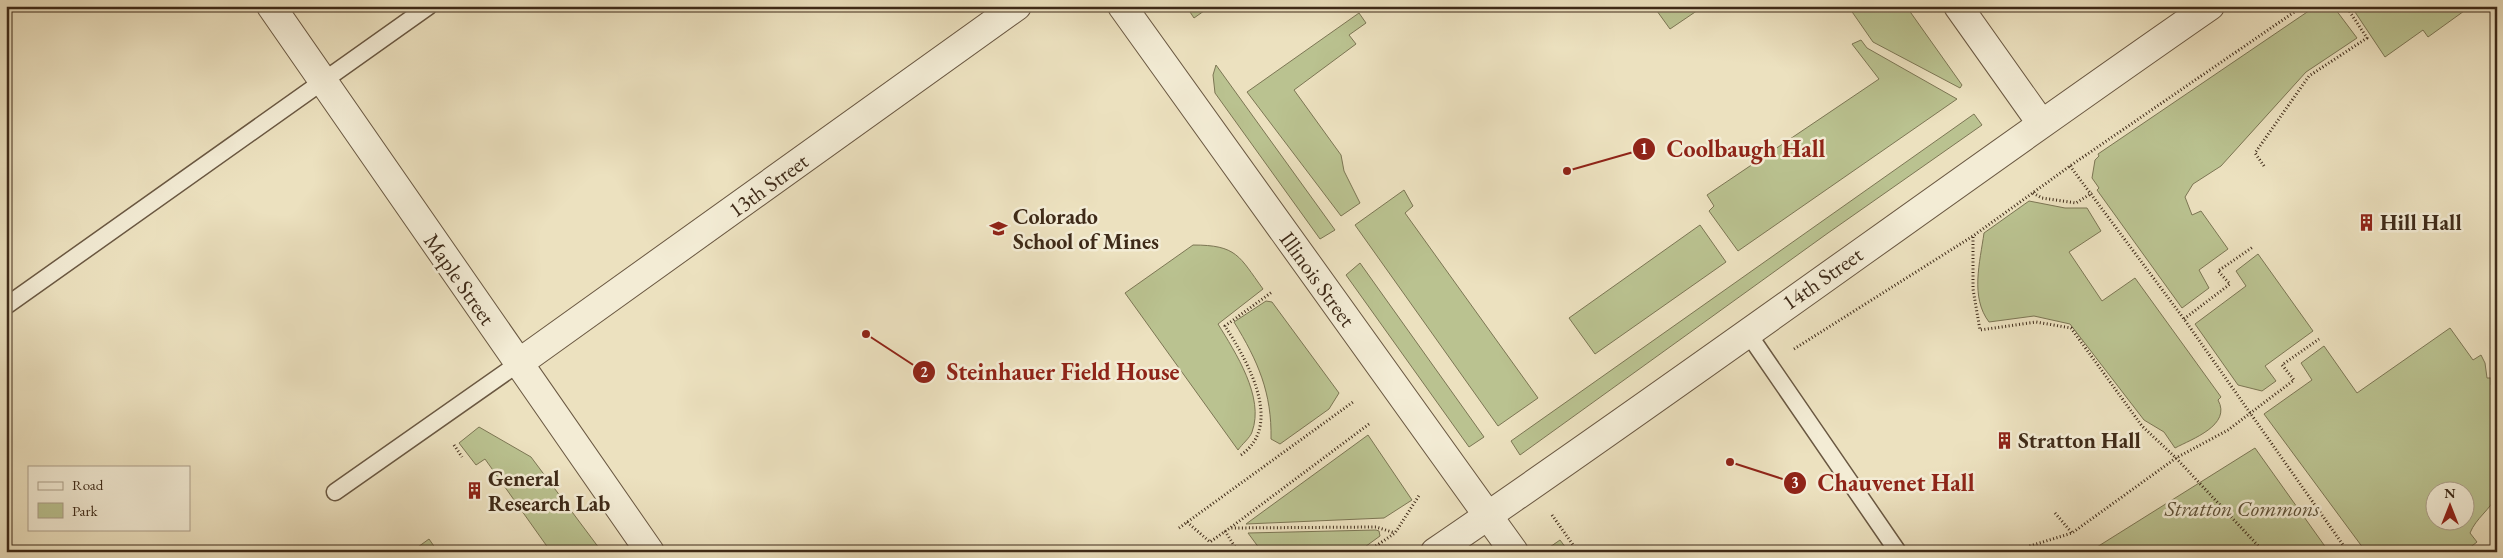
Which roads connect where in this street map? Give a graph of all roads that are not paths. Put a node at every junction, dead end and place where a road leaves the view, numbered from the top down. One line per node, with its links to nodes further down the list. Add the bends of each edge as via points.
1 (271, 6): 7 (street, Maple Street)
2 (428, 6): 7 (lane)
3 (1018, 6): 11 (street, 13th Street)
4 (1122, 6): 13 (street, Illinois Street)
5 (1958, 6): 8 (street)
6 (2210, 6): 8 (street, 14th Street)
7 (324, 81): 9 (lane); 11 (street, Maple Street)
8 (2041, 122): 10 (street, 14th Street)
9 (6, 306)
10 (1747, 332): 13 (street, 14th Street); 17 (lane)
11 (518, 363): 12 (lane); 14 (street, Maple Street)
12 (335, 492)
13 (1488, 516): 15 (street, 14th Street); 16 (street, Illinois Street)
14 (650, 552)
15 (1435, 552)
16 (1514, 552)
17 (1898, 552)

